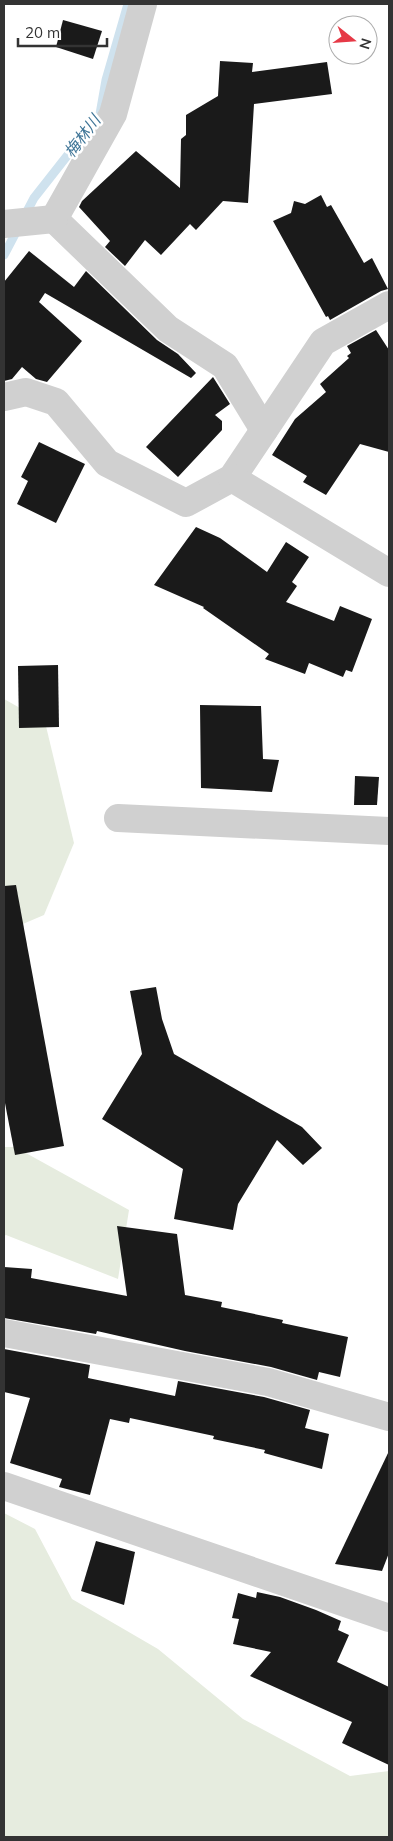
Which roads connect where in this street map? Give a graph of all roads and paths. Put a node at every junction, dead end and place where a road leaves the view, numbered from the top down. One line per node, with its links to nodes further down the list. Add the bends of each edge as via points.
1 (144, 4): 2 (street, via 113,114)
2 (48, 220): 3 (street); 6 (street, via 168,329 225,366)
3 (4, 224)
4 (389, 305): 6 (street, via 323,342)
5 (4, 397): 7 (street, via 26,392 56,402 107,463 186,503)
6 (264, 430): 7 (street)
7 (232, 478): 8 (street)
8 (389, 573)
9 (118, 818): 10 (street)
10 (389, 831)
11 (4, 1333): 12 (street, via 268,1382)
12 (389, 1417)
13 (4, 1486): 14 (street)
14 (389, 1618)

